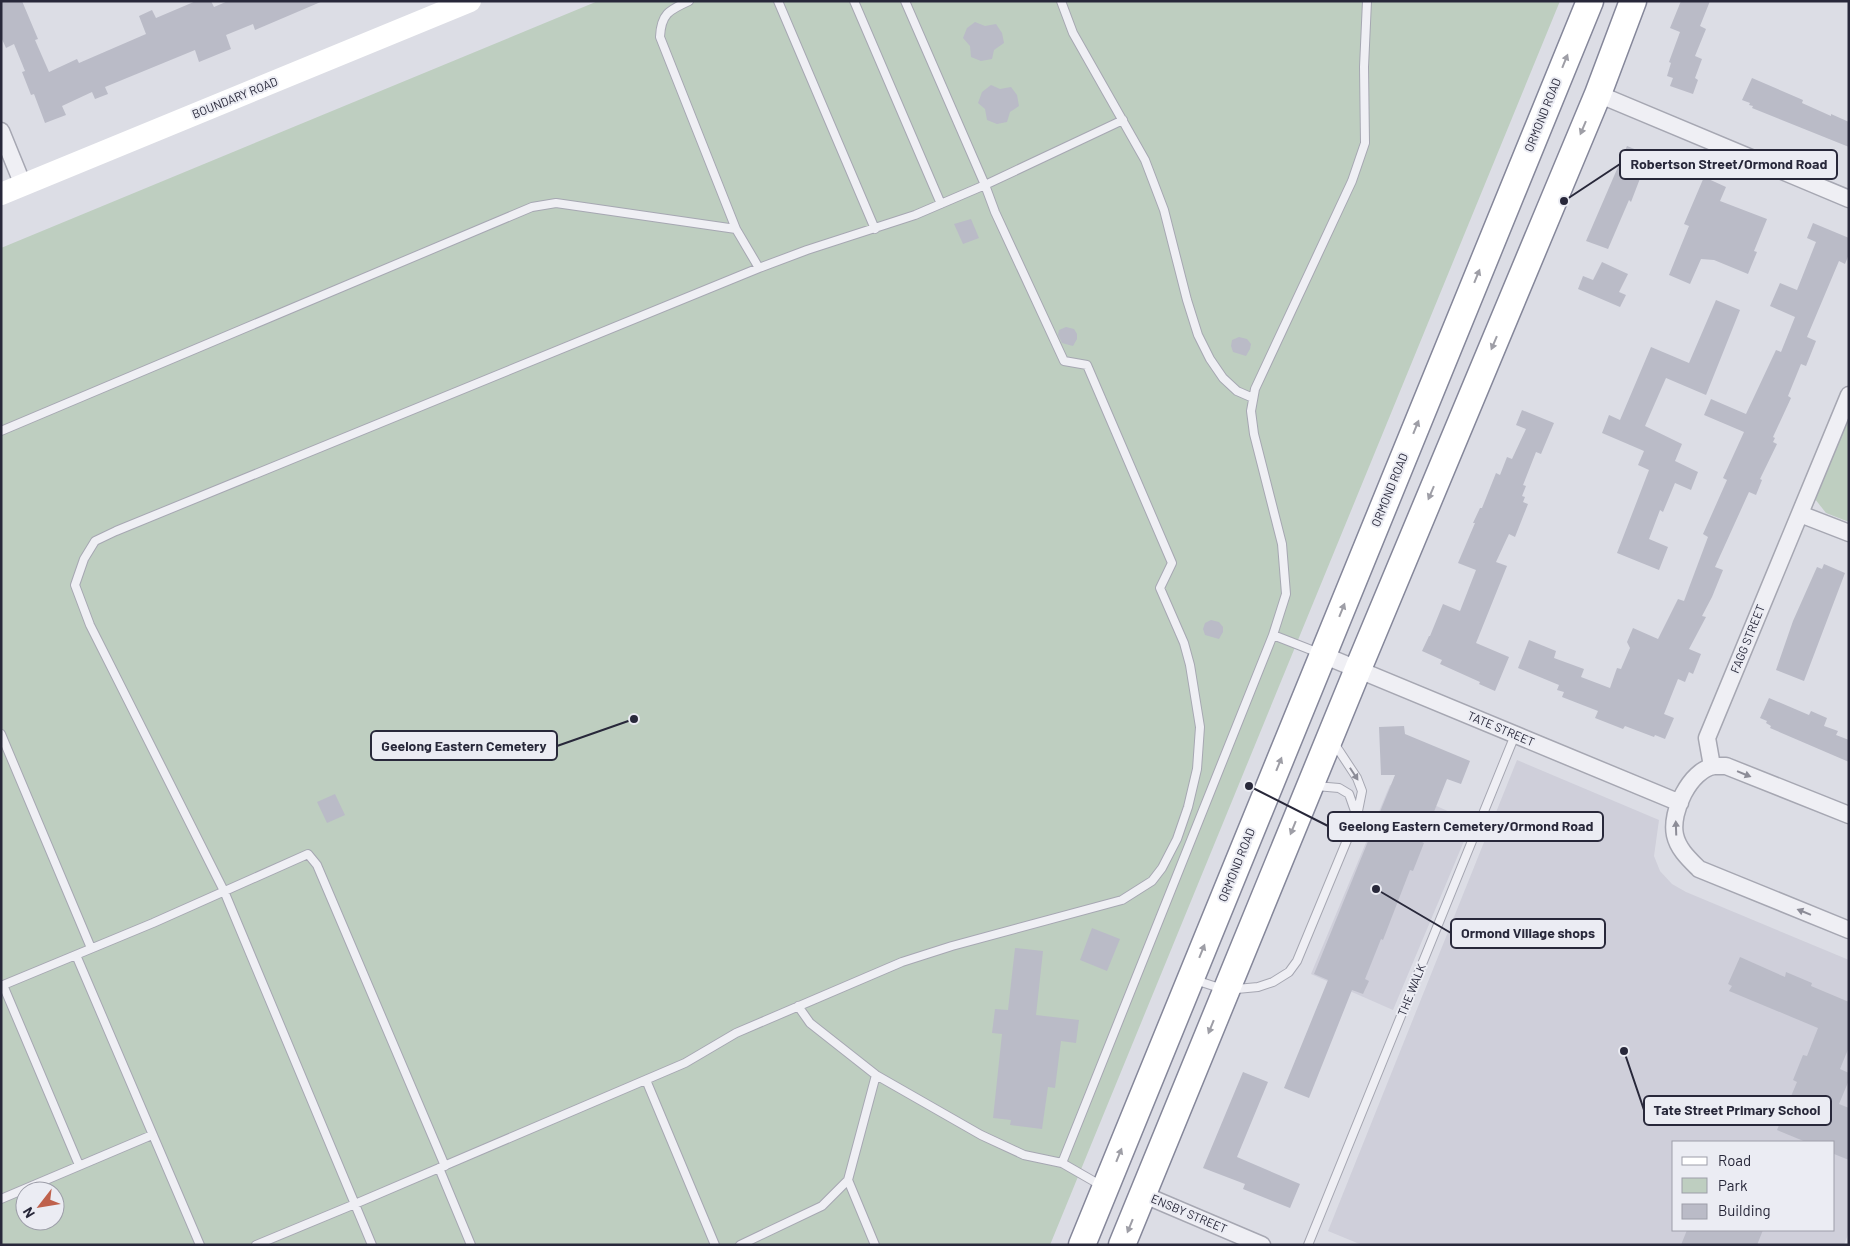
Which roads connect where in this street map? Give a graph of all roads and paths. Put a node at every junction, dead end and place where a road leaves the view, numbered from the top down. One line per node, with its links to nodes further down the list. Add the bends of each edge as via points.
1 (470, 1): 13 (main road, BOUNDARY ROAD)
2 (689, 1): 18 (lane, via 668,12 660,22 660,37)
3 (778, 1): 19 (lane)
4 (854, 1): 17 (lane)
5 (905, 1): 14 (lane)
6 (1061, 1): 11 (lane, via 1073,33)
7 (1367, 1): 22 (lane, via 1365,143 1352,181 1255,388)
8 (1590, 1): 27 (highway, ORMOND ROAD, one-way to 8)
9 (1633, 1): 10 (highway)
10 (1598, 94): 16 (street); 28 (highway, one-way to 28)
11 (1123, 120): 14 (lane); 22 (lane, via 1145,160 1164,210 1198,335 1223,378 1237,391)
12 (1, 131): 13 (street)
13 (23, 185): 15 (main road, BOUNDARY ROAD)
14 (986, 185): 17 (lane); 44 (lane, via 995,212 1064,361 1088,365 1172,563 1160,588 1190,665 1200,727 1197,769 1177,839 1162,868 1152,881 1122,900 902,962)
15 (1, 194)
16 (1849, 199)
17 (941, 204): 19 (lane)
18 (736, 229): 20 (lane); 23 (lane, via 556,203 532,206)
19 (875, 229): 20 (lane)
20 (759, 268): 37 (lane, via 95,541 84,559 75,586 90,625)
21 (1849, 395): 24 (street, FAGG STREET)
22 (1254, 398): 26 (lane, via 1251,411 1254,434 1282,544 1286,594)
23 (1, 431)
24 (1800, 514): 25 (street); 32 (street, FAGG STREET, via 1707,738)
25 (1849, 533)
26 (1273, 635): 27 (lane); 48 (lane)
27 (1323, 655): 28 (street, TATE STREET); 41 (highway, ORMOND ROAD, one-way to 27)
28 (1358, 669): 30 (street, TATE STREET); 31 (highway)
29 (1, 734): 39 (lane)
30 (1515, 735): 34 (street, TATE STREET); 66 (lane, THE WALK)
31 (1330, 737): 33 (highway); 36 (lane, one-way to 36, via 1362,791)
32 (1712, 766): 34 (street, via 1688,784); 35 (street, one-way to 35, via 1726,766)
33 (1310, 785): 36 (lane, via 1339,788 1349,794); 43 (highway, one-way to 43)
34 (1680, 803): 38 (street, one-way to 34, via 1699,869 1685,856 1675,835)
35 (1849, 815)
36 (1357, 816): 43 (lane, via 1289,972 1258,987)
37 (224, 891): 39 (lane); 50 (lane, via 308,854 317,864); 55 (lane)
38 (1849, 930)
39 (91, 948): 40 (lane)
40 (76, 955): 42 (lane); 47 (lane)
41 (1191, 978): 43 (lane); 52 (highway, ORMOND ROAD, one-way to 41)
42 (2, 986): 49 (lane)
43 (1226, 990): 53 (highway, one-way to 53)
44 (798, 1006): 45 (lane, via 810,1024); 46 (lane, via 736,1032 685,1063)
45 (876, 1075): 48 (lane, via 981,1135 1024,1155); 51 (lane)
46 (646, 1080): 50 (lane); 60 (lane)
47 (152, 1135): 49 (lane); 56 (lane)
48 (1062, 1163): 52 (lane)
49 (79, 1166): 54 (lane)
50 (442, 1167): 55 (lane); 59 (lane)
51 (848, 1180): 61 (lane, via 822,1206); 62 (lane)
52 (1105, 1188): 63 (highway, ORMOND ROAD)
53 (1142, 1194): 64 (highway, one-way to 64); 65 (street, ENSBY STREET)
54 (1, 1199)
55 (355, 1204): 57 (lane); 58 (lane)
56 (200, 1245)
57 (256, 1245)
58 (372, 1245)
59 (471, 1245)
60 (715, 1245)
61 (740, 1245)
62 (874, 1245)
63 (1082, 1245)
64 (1122, 1245)
65 (1262, 1245)
66 (1308, 1245)

